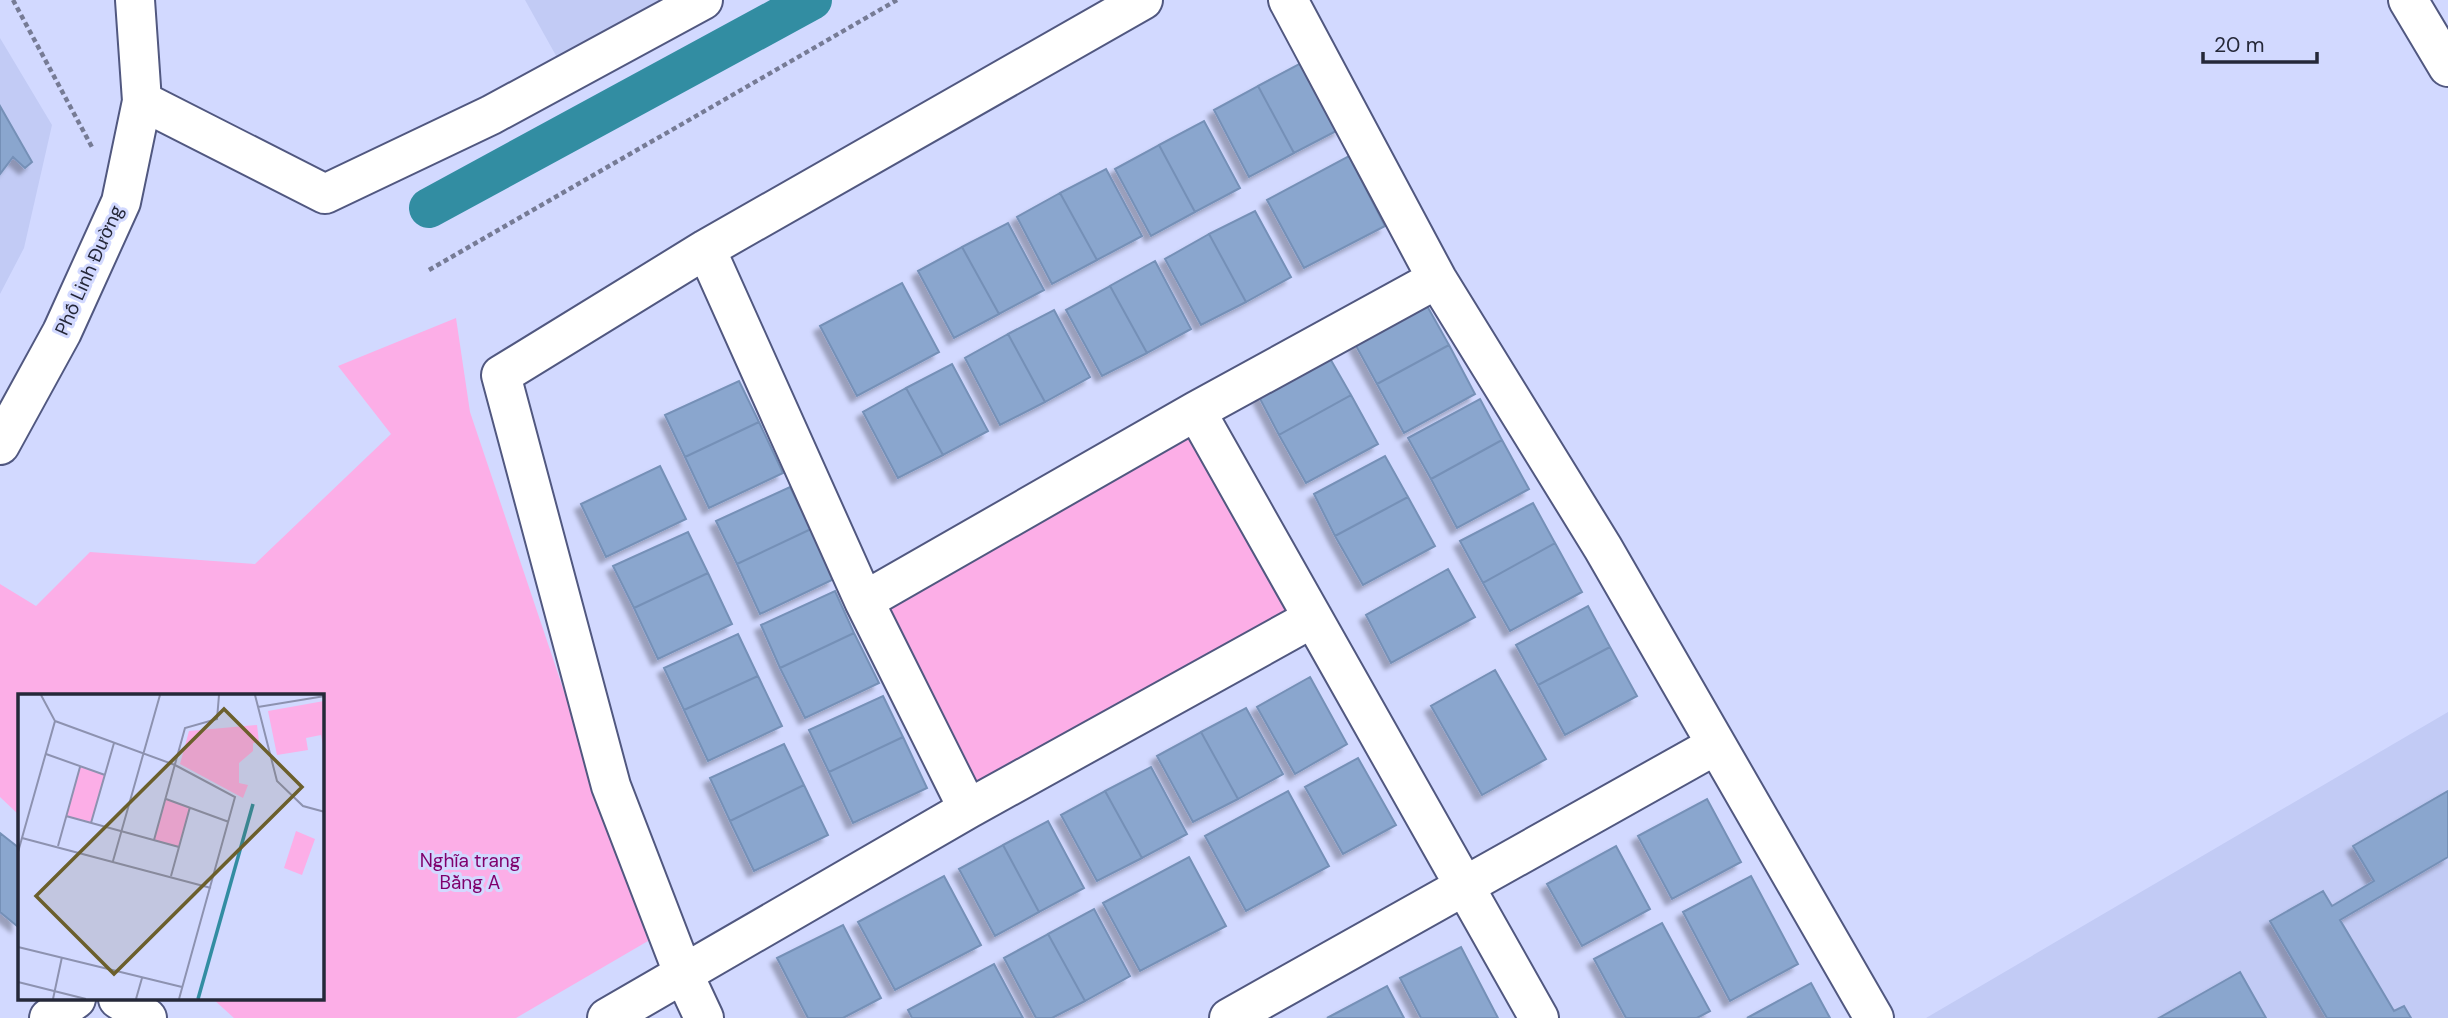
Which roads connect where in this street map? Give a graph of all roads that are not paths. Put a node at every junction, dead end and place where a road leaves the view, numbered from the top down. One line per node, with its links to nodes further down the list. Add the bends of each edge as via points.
1 (135, 0): 7 (street, Phố Linh Đường)
2 (703, 0): 7 (street, via 491,115 325,194)
3 (1143, 0): 8 (street)
4 (1288, 0): 9 (street)
5 (2408, 0): 6 (street)
6 (2448, 67)
7 (142, 101): 11 (street, Phố Linh Đường, via 121,202 62,332)
8 (706, 248): 12 (street); 17 (street, via 501,374 611,786)
9 (1437, 279): 10 (street); 14 (street, via 1603,548)
10 (1196, 411): 12 (street); 13 (street)
11 (0, 445)
12 (864, 601): 15 (street)
13 (1313, 618): 15 (street); 16 (street)
14 (1716, 746): 16 (street); 26 (street)
15 (968, 809): 17 (street)
16 (1465, 887): 24 (street); 25 (street)
17 (682, 973): 22 (street); 23 (street)
18 (75, 1000): 20 (street)
19 (119, 1000): 21 (street)
20 (49, 1018)
21 (146, 1018)
22 (607, 1018)
23 (704, 1018)
24 (1229, 1018)
25 (1539, 1018)
26 (1874, 1018)

